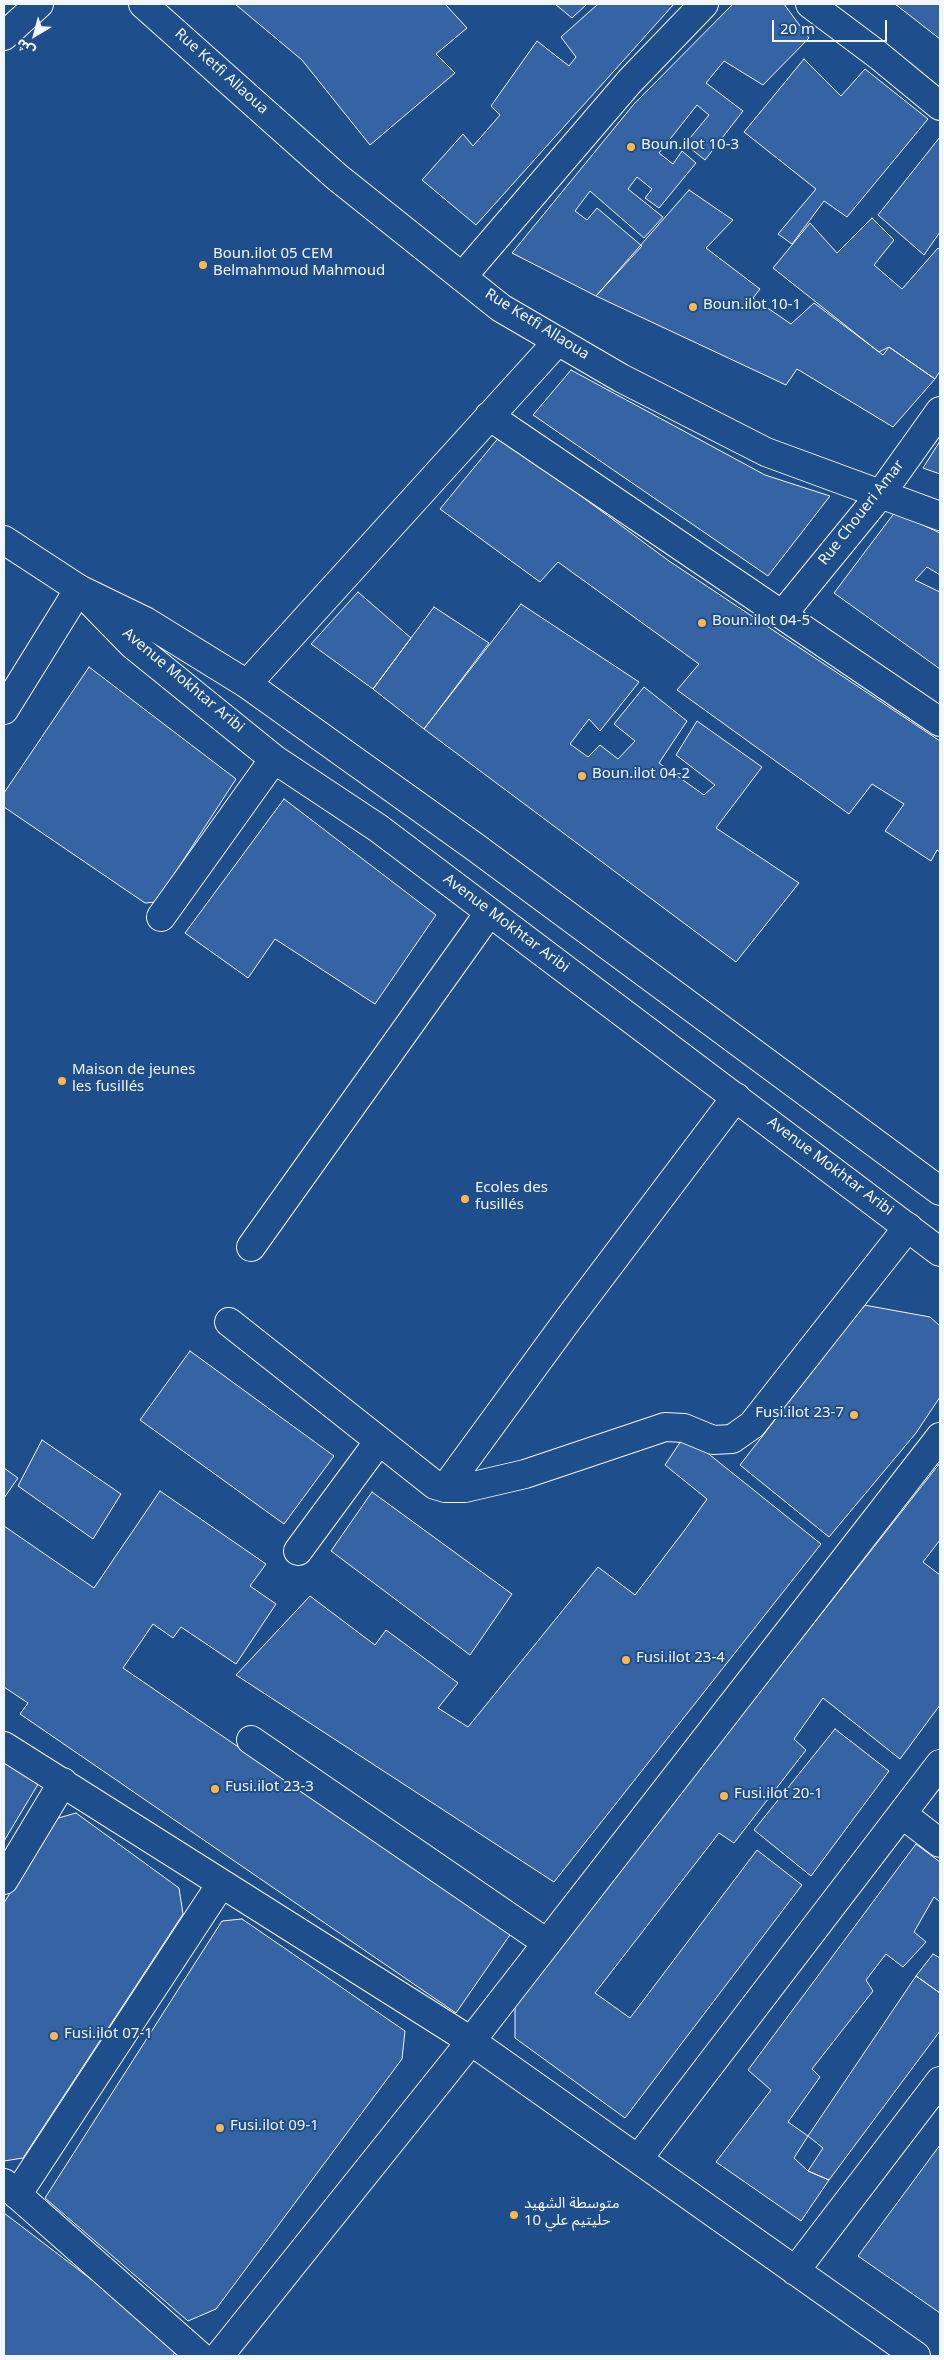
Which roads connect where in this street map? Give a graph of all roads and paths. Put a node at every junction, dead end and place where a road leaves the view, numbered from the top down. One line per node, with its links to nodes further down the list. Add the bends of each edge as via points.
1 (39, 4): 5 (street)
2 (143, 4): 7 (street, Rue Ketfi Allaoua, via 336,177)
3 (704, 4): 7 (street, via 630,81)
4 (810, 4): 6 (street)
5 (4, 36)
6 (940, 106)
7 (462, 277): 8 (street, Rue Ketfi Allaoua, via 501,308)
8 (558, 341): 10 (street); 11 (street, Rue Ketfi Allaoua, via 621,378 766,452)
9 (940, 411): 11 (street, Rue Choueri Amar)
10 (489, 416): 15 (street); 16 (street)
11 (880, 495): 12 (street, Rue Ketfi Allaoua); 15 (street, Rue Choueri Amar)
12 (940, 516)
13 (8, 548): 14 (street, Avenue Mokhtar Aribi)
14 (79, 589): 16 (street, Avenue Mokhtar Aribi, via 145,621); 17 (street); 19 (street, Avenue Mokhtar Aribi, via 132,644)
15 (782, 615): 18 (street)
16 (247, 684): 23 (street, Avenue Mokhtar Aribi, via 476,847)
17 (4, 710)
18 (940, 722)
19 (274, 759): 20 (street, Avenue Mokhtar Aribi, via 378,828); 21 (street)
20 (489, 913): 22 (street, Avenue Mokhtar Aribi); 25 (street)
21 (162, 917)
22 (736, 1098): 24 (street, Avenue Mokhtar Aribi); 30 (street)
23 (940, 1191)
24 (908, 1227): 26 (street, Avenue Mokhtar Aribi); 30 (street, via 752,1426 732,1439 713,1440 684,1428 665,1427 525,1474 465,1488)
25 (251, 1247)
26 (940, 1252)
27 (230, 1322): 29 (street)
28 (940, 1437): 40 (street)
29 (379, 1441): 30 (street, via 435,1485); 31 (street)
30 (445, 1488)
31 (298, 1551)
32 (251, 1740): 40 (street)
33 (4, 1746): 35 (street)
34 (940, 1764): 36 (street)
35 (63, 1782): 38 (street); 39 (street)
36 (902, 1814): 37 (street); 43 (street)
37 (940, 1843)
38 (4, 1880)
39 (221, 1884): 41 (street); 44 (street)
40 (547, 1943): 41 (street)
41 (471, 2041): 43 (street); 47 (street)
42 (940, 2081): 45 (street)
43 (638, 2159): 45 (street)
44 (10, 2189): 46 (street)
45 (795, 2270): 48 (street)
46 (200, 2356)
47 (219, 2356)
48 (916, 2356)

